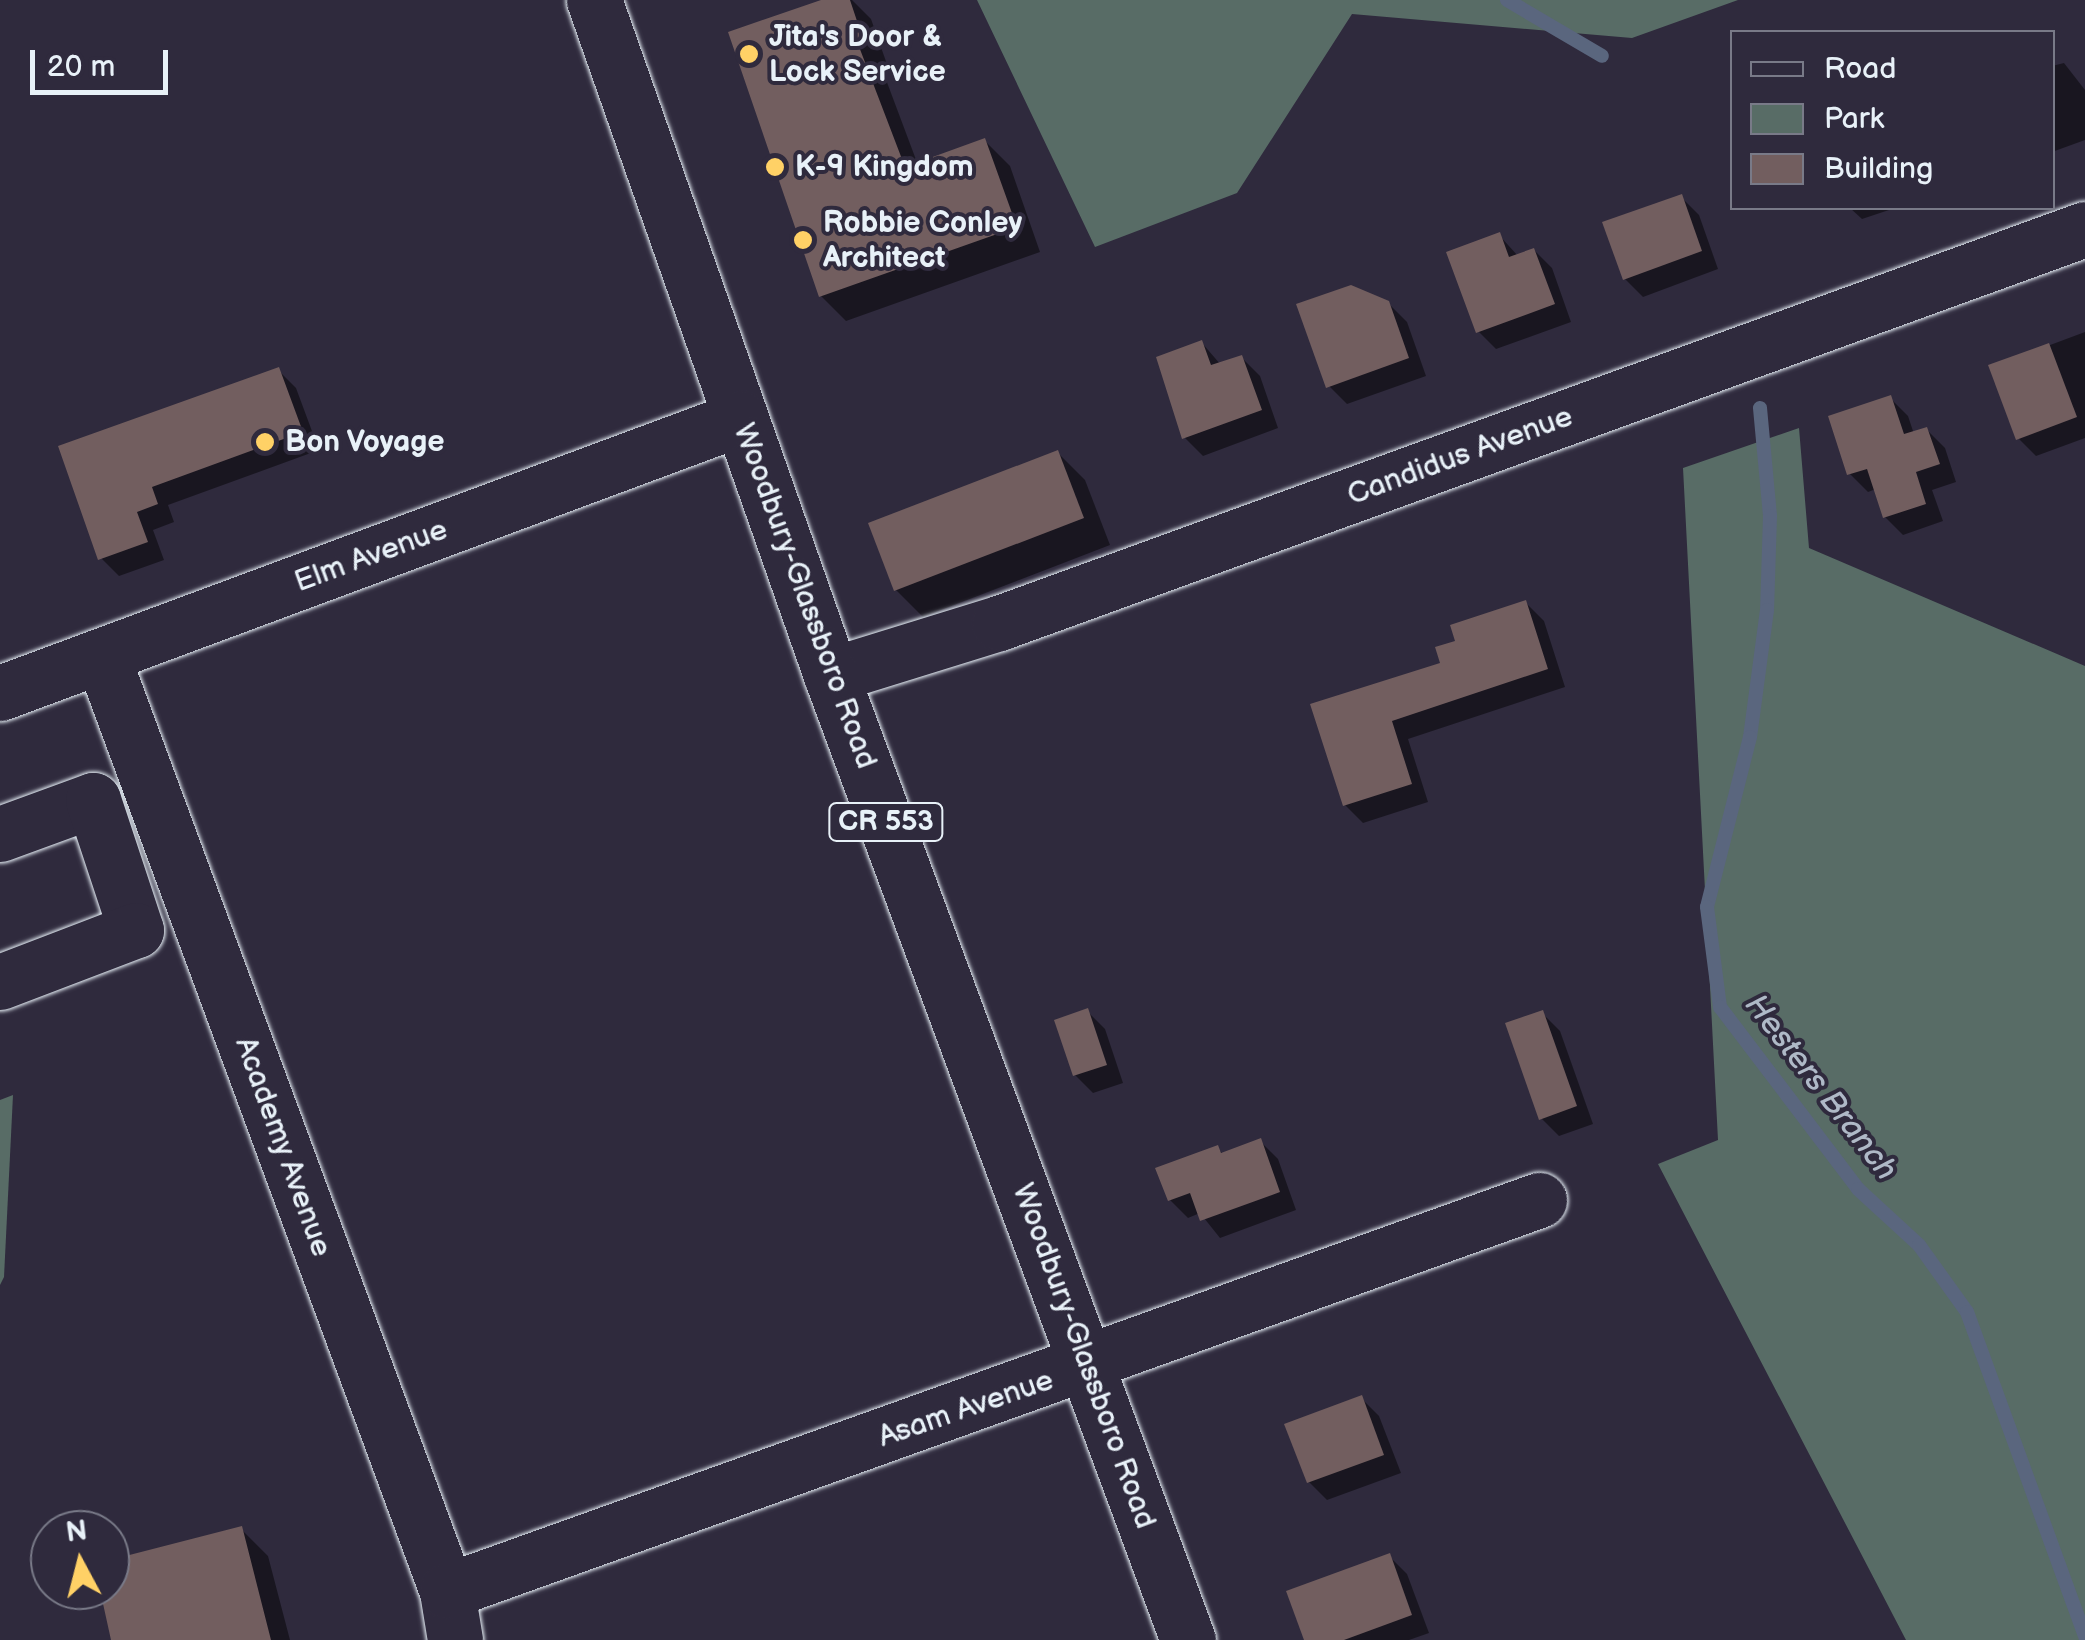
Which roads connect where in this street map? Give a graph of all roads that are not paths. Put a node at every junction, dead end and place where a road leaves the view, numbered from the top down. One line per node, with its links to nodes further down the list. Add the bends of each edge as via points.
1 (594, 0): 3 (street, Woodbury-Glassboro Road / CR 553)
2 (2085, 230): 5 (street, Candidus Avenue, via 1000,623)
3 (741, 418): 4 (street, Elm Avenue); 5 (street, Woodbury-Glassboro Road / CR 553)
4 (102, 656): 6 (street, Elm Avenue); 11 (street, Academy Avenue)
5 (832, 676): 10 (street, Woodbury-Glassboro Road / CR 553)
6 (0, 693)
7 (0, 834): 8 (street, via 93,800 136,930)
8 (0, 982)
9 (1539, 1200): 10 (street, Asam Avenue)
10 (1088, 1366): 11 (street, Asam Avenue); 12 (street, Woodbury-Glassboro Road / CR 553)
11 (451, 1615)
12 (1188, 1640)

